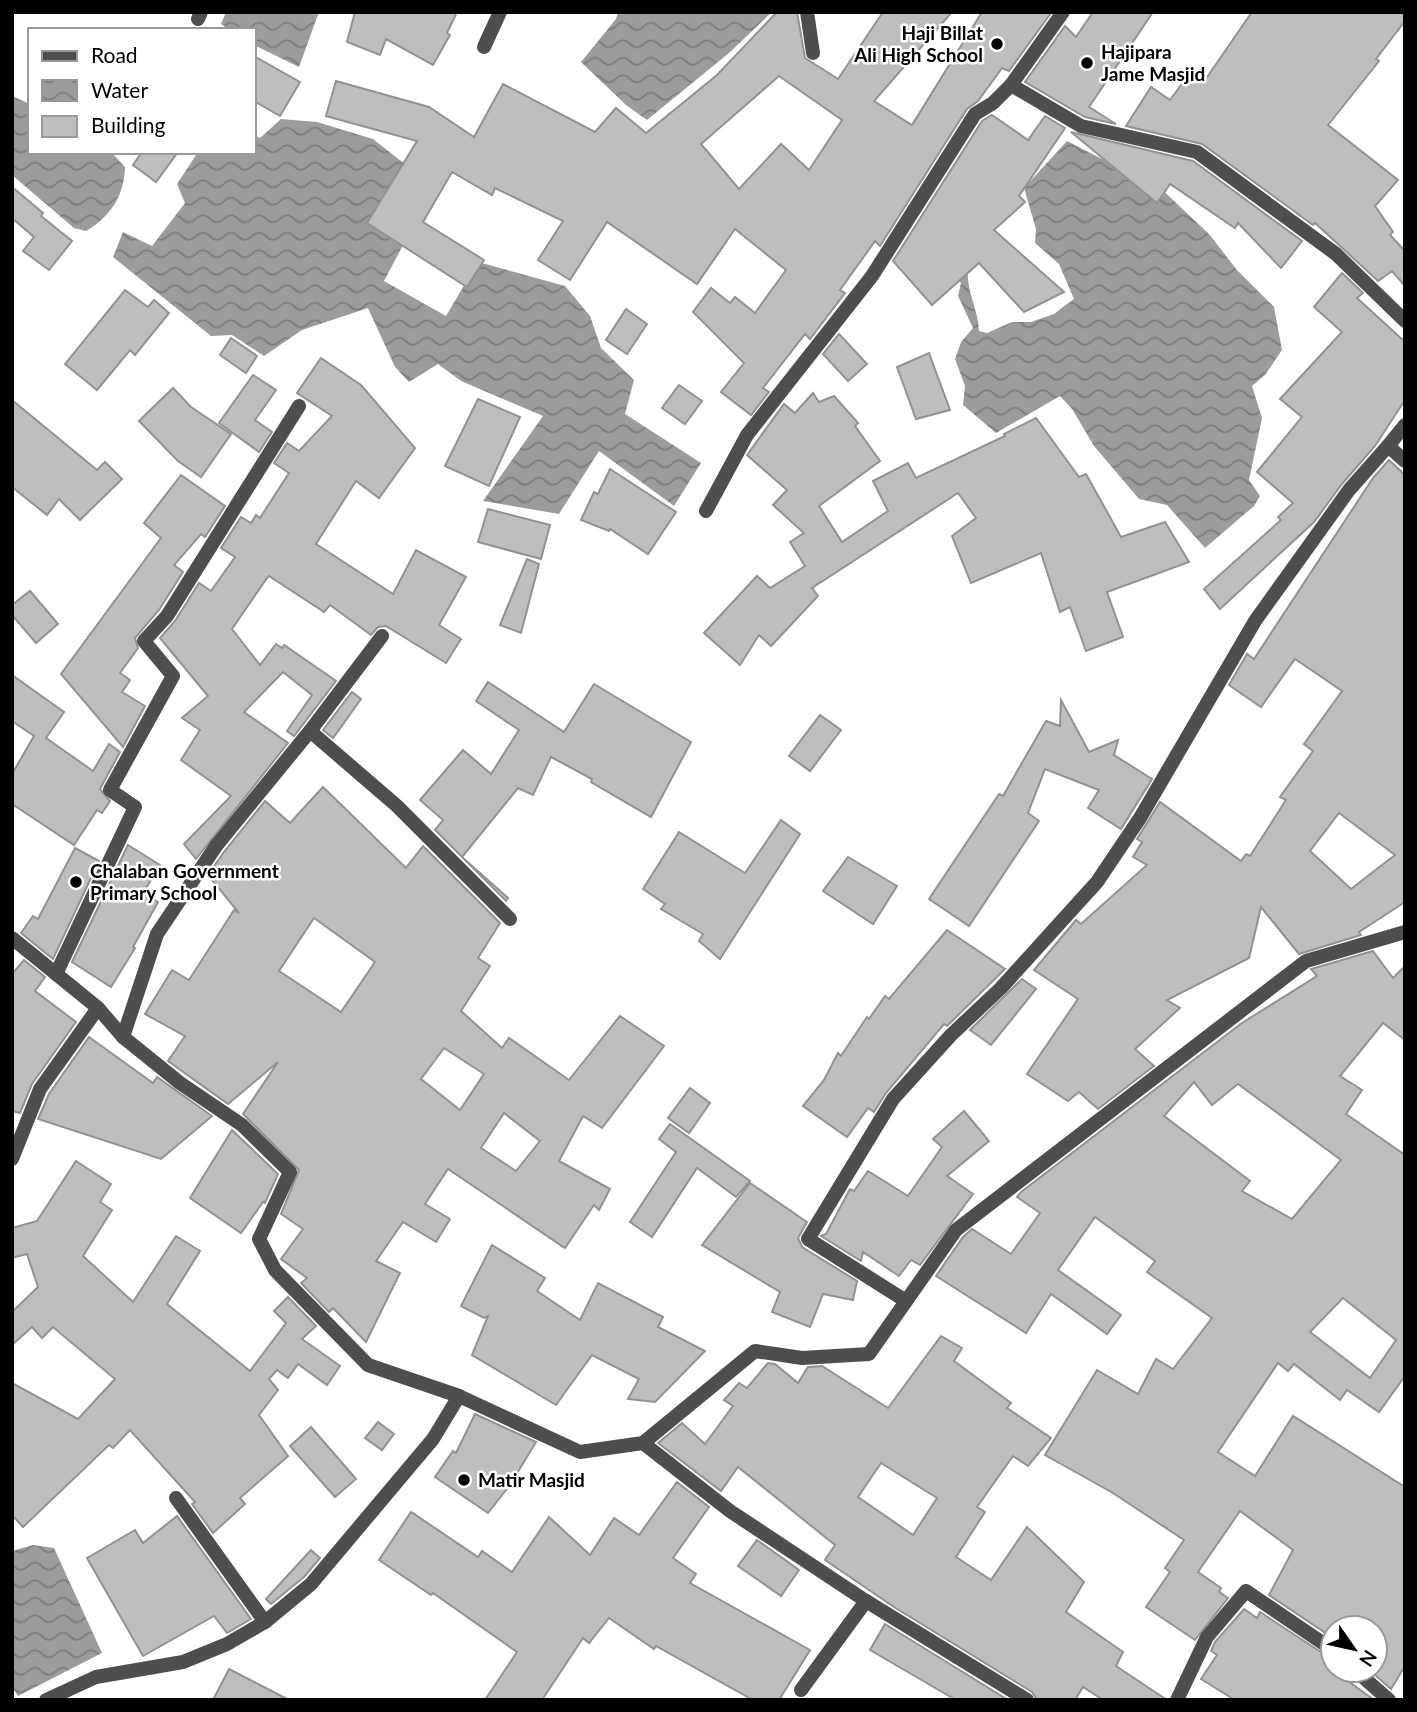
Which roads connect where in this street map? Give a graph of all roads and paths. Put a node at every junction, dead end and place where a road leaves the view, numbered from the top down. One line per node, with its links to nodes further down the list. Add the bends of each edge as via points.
1 (500, 12): 4 (street)
2 (807, 12): 5 (street)
3 (1063, 12): 6 (street)
4 (484, 47)
5 (813, 52)
6 (1011, 85): 7 (street, via 1081,126 1197,152 1336,254); 12 (street, via 975,114 872,276 747,435)
7 (1405, 321)
8 (299, 406): 18 (street, via 167,616 144,641 173,676 110,790 135,807)
9 (1405, 425): 10 (street)
10 (1388, 446): 11 (street); 22 (street, via 1349,490 1255,621 1160,785 1097,882 893,1099 808,1239)
11 (1405, 461)
12 (706, 511)
13 (382, 636): 14 (street)
14 (310, 731): 15 (street, via 397,806); 20 (street, via 216,846 157,934)
15 (510, 919)
16 (1405, 933): 22 (street, via 1306,961 956,1230)
17 (12, 938): 18 (street)
18 (56, 974): 19 (street)
19 (98, 1008): 20 (street); 21 (street, via 40,1090)
20 (122, 1037): 23 (street, via 242,1125 290,1172 259,1240 275,1270 368,1365)
21 (12, 1159)
22 (906, 1301): 24 (street, via 869,1354 802,1358 755,1351)
23 (459, 1396): 24 (street, via 580,1452); 27 (street, via 433,1439 311,1584)
24 (643, 1443): 26 (street, via 730,1511)
25 (176, 1498): 27 (street)
26 (866, 1601): 30 (street); 32 (street)
27 (265, 1622): 31 (street, via 183,1662 96,1677)
28 (1319, 1641): 33 (street, via 1246,1591 1207,1637)
29 (1371, 1684): 34 (street)
30 (801, 1690)
31 (46, 1700)
32 (1027, 1700)
33 (1177, 1700)
34 (1389, 1700)

